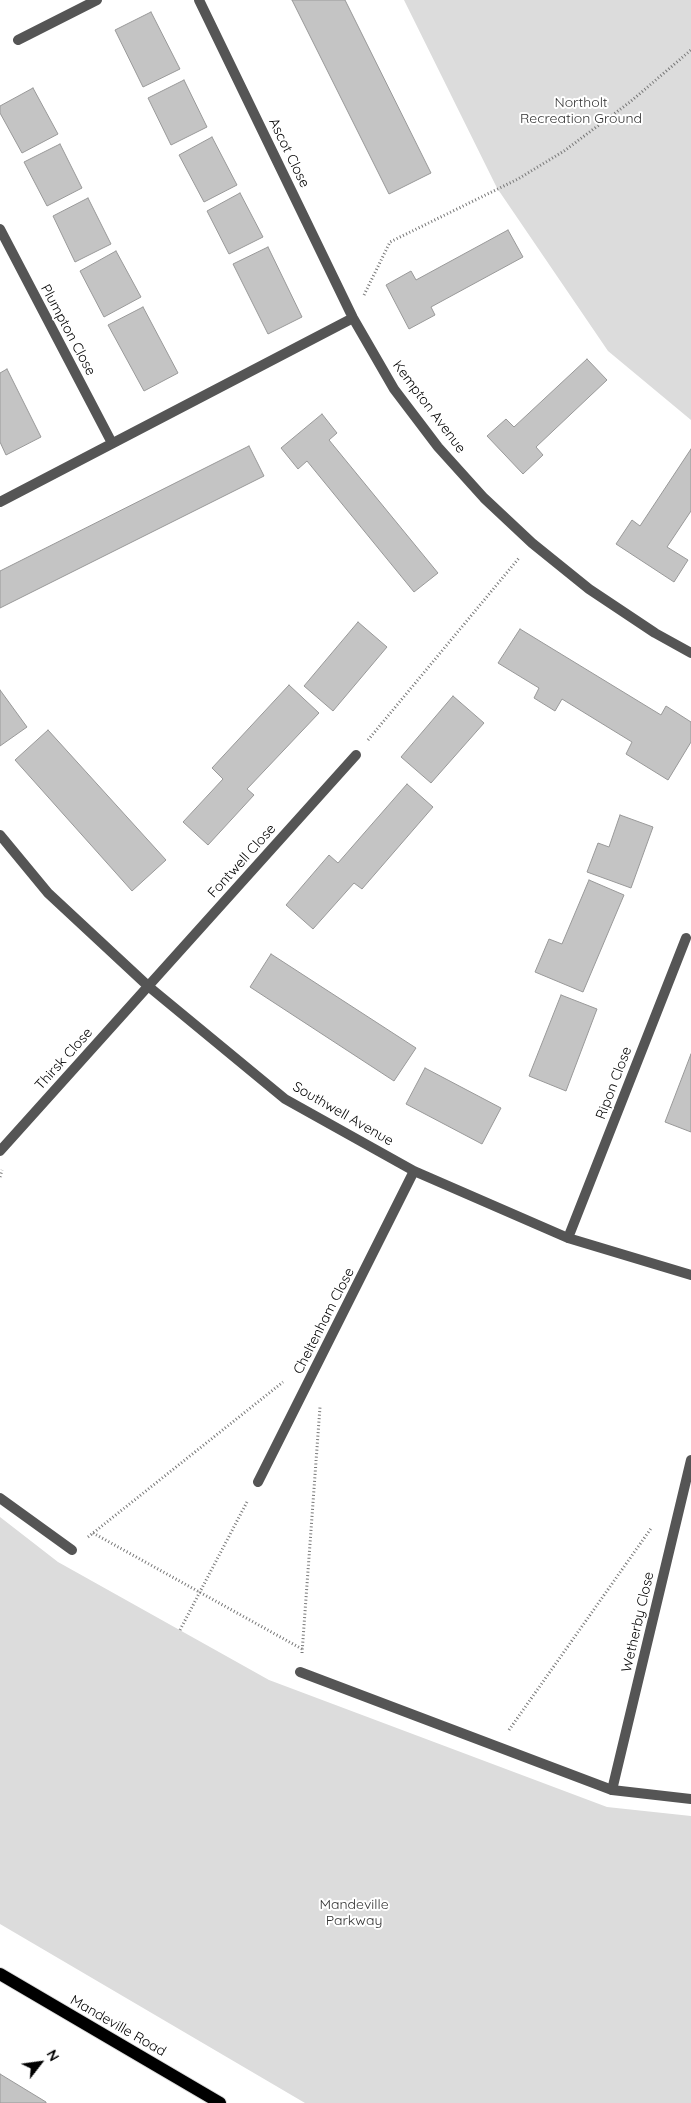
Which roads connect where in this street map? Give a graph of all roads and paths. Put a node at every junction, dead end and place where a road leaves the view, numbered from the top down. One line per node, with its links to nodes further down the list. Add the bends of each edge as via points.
1 (97, 0): 3 (street)
2 (200, 0): 6 (street, Ascot Close)
3 (18, 40)
4 (691, 50): 6 (path, via 630,102 564,151 518,178 390,242)
5 (0, 229): 7 (street, Plumpton Close)
6 (353, 318): 7 (street); 9 (street, Kempton Avenue, via 394,389 438,447 484,498)
7 (112, 443): 8 (street)
8 (0, 502)
9 (532, 542): 10 (street, Kempton Avenue, via 589,589); 11 (path)
10 (691, 653)
11 (356, 755): 14 (street, Fontwell Close)
12 (0, 835): 14 (street, Southwell Avenue, via 48,893)
13 (686, 938): 17 (street, Ripon Close)
14 (148, 986): 15 (street, Thirsk Close); 16 (street, Southwell Avenue, via 286,1099)
15 (0, 1151)
16 (414, 1171): 17 (street, Southwell Avenue); 22 (street, Cheltenham Close)
17 (568, 1238): 18 (street, Southwell Avenue)
18 (691, 1275)
19 (286, 1380): 25 (path)
20 (321, 1398): 29 (path)
21 (691, 1460): 32 (street, Wetherby Close)
22 (258, 1482): 27 (path)
23 (0, 1498): 26 (street)
24 (653, 1526): 31 (path)
25 (92, 1533): 26 (path); 27 (path)
26 (72, 1550)
27 (199, 1594): 28 (path); 29 (path)
28 (180, 1630)
29 (302, 1650): 30 (path)
30 (300, 1672): 31 (street)
31 (498, 1747): 32 (street)
32 (612, 1790): 33 (street)
33 (691, 1799)
34 (0, 1974): 35 (main road, Mandeville Road)
35 (220, 2103)

